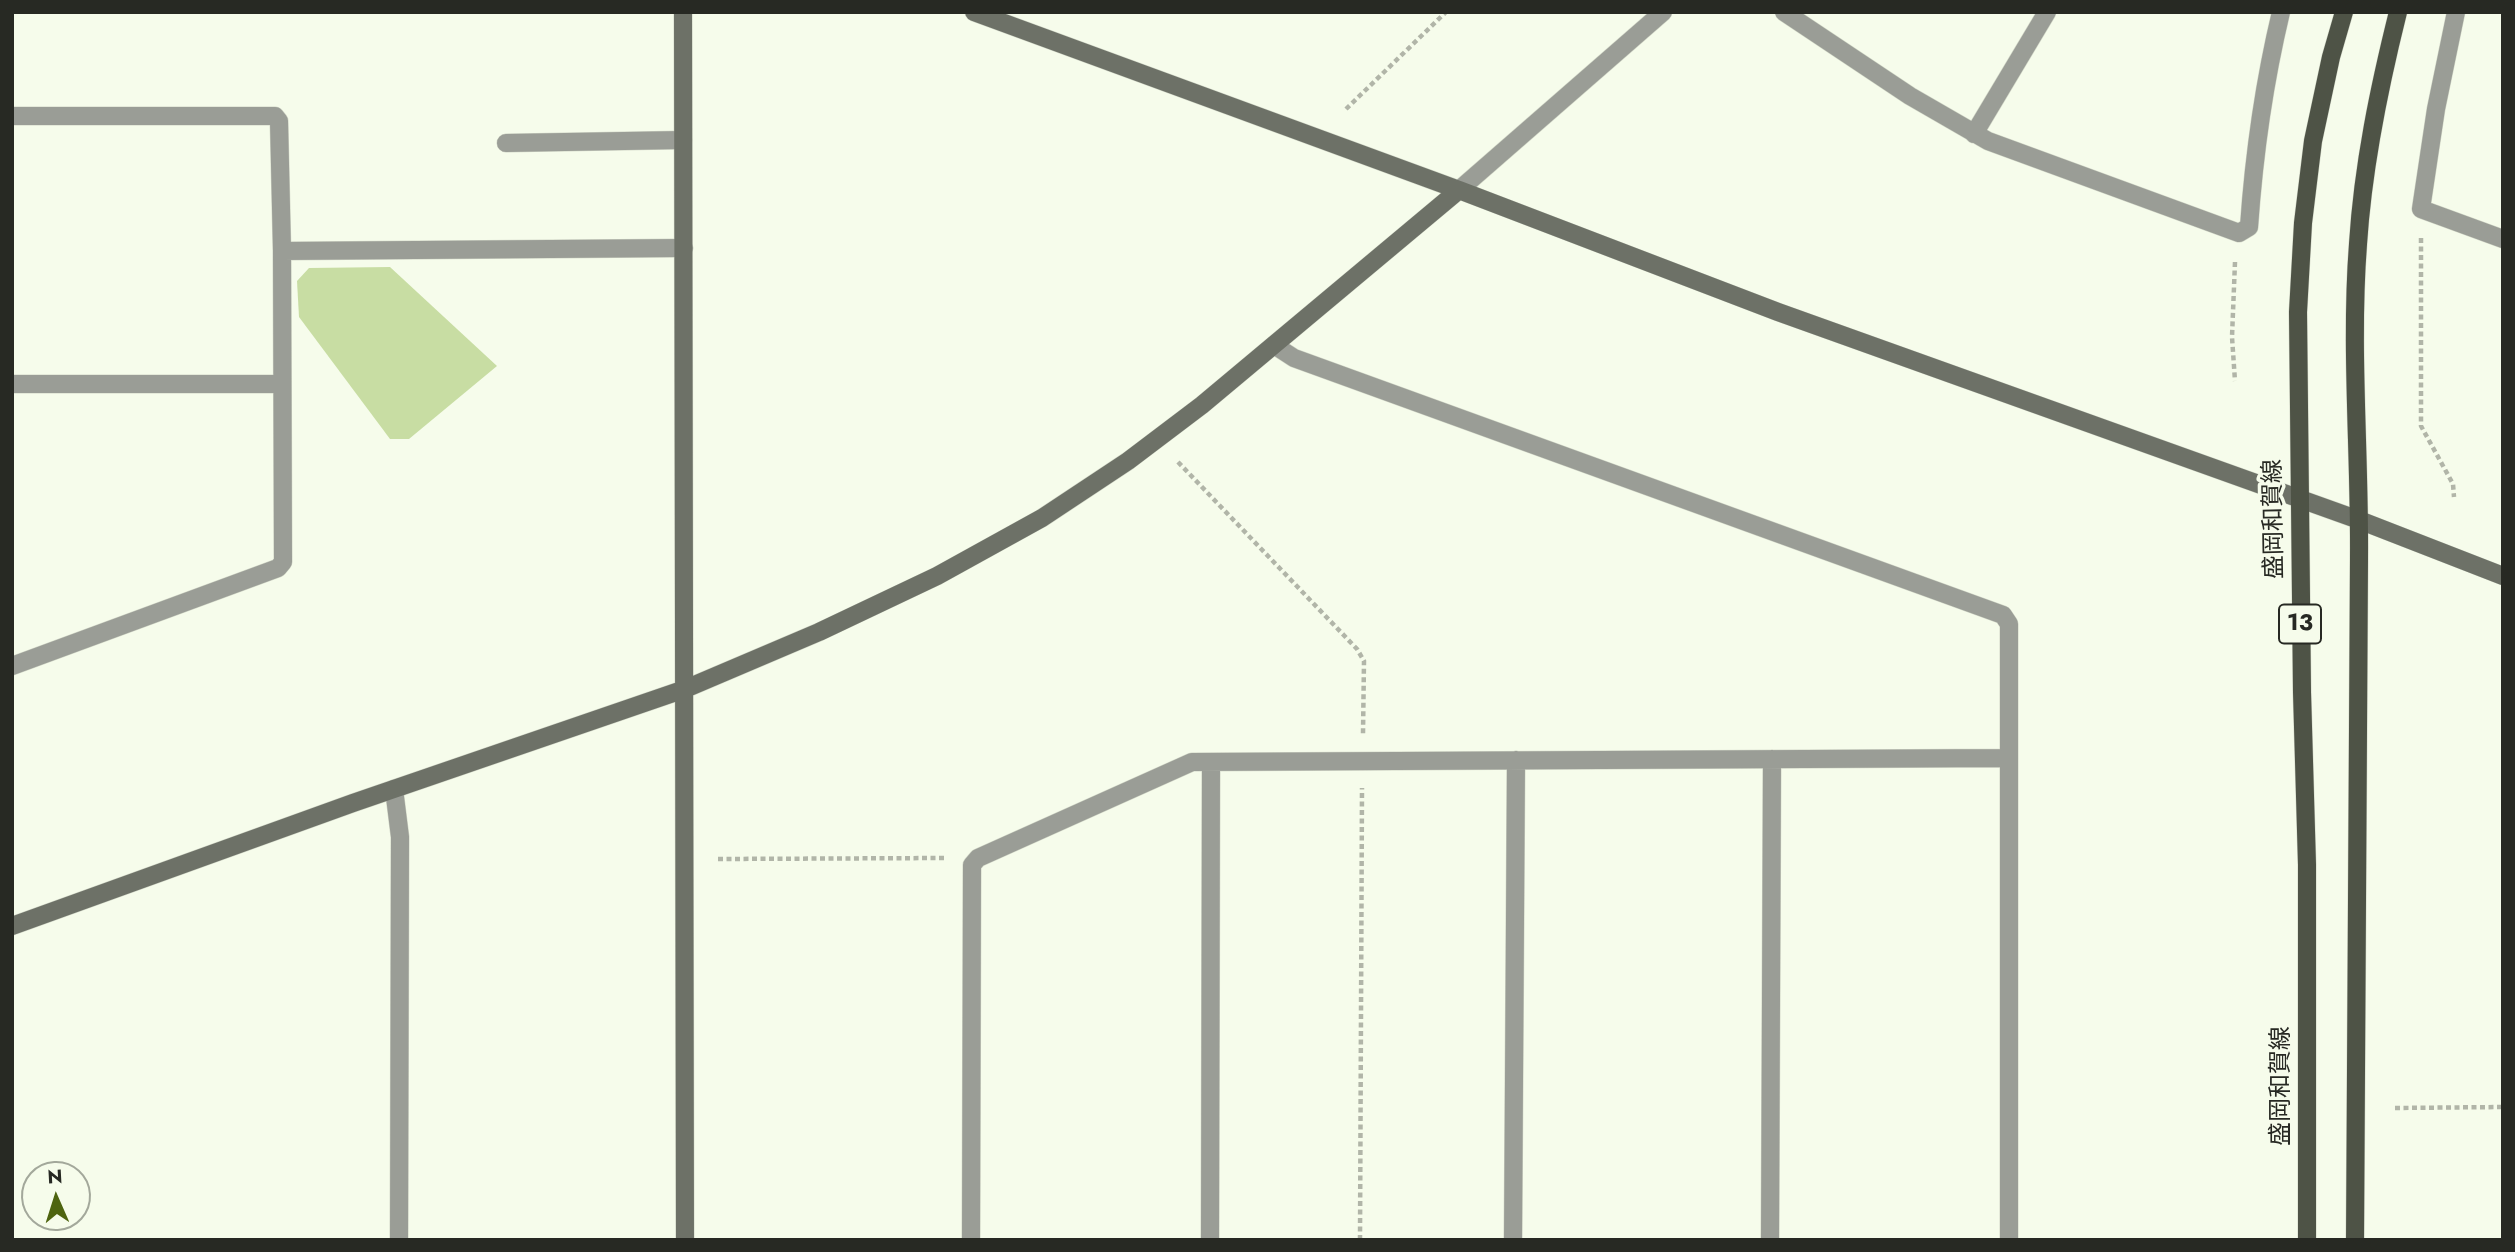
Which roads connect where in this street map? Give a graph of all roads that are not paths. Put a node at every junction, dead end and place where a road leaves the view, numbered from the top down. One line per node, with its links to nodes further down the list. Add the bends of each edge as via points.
1 (683, 12): 12 (street)
2 (974, 12): 14 (street)
3 (1663, 12): 14 (street)
4 (1784, 12): 11 (street)
5 (2047, 12): 11 (street)
6 (2281, 12): 11 (street, via 2259,122 2249,228 2238,233)
7 (2344, 12): 21 (main road, 盛岡和賀線 / 13, via 2313,141 2303,223)
8 (2398, 12): 22 (main road, via 2374,120 2357,246)
9 (2456, 12): 15 (street, via 2421,209)
10 (12, 116): 17 (street, via 275,116 279,121)
11 (1974, 134)
12 (683, 140): 13 (street); 16 (street)
13 (506, 143)
14 (1459, 190): 18 (street); 21 (street, via 1778,312)
15 (2503, 239)
16 (684, 248): 17 (street); 25 (street)
17 (282, 251): 20 (street)
18 (1274, 345): 25 (street, via 1128,461 1042,517 937,576); 26 (street, via 1294,358 2003,615 2009,624)
19 (12, 384): 20 (street)
20 (282, 384): 24 (street, via 283,562 278,568)
21 (2298, 499): 22 (street); 39 (main road, 盛岡和賀線 / 13, via 2307,865)
22 (2359, 520): 23 (street); 40 (main road)
23 (2503, 576)
24 (12, 666)
25 (685, 689): 30 (street); 33 (street)
26 (2009, 758): 27 (street); 38 (street)
27 (1772, 759): 28 (street); 37 (street)
28 (1516, 760): 29 (street); 36 (street)
29 (1212, 762): 34 (street, via 1192,762 978,858 972,865); 35 (street)
30 (394, 789): 31 (street); 32 (street, via 400,837)
31 (12, 926)
32 (399, 1240)
33 (685, 1240)
34 (971, 1240)
35 (1210, 1240)
36 (1513, 1240)
37 (1770, 1240)
38 (2009, 1240)
39 (2307, 1240)
40 (2355, 1240)

